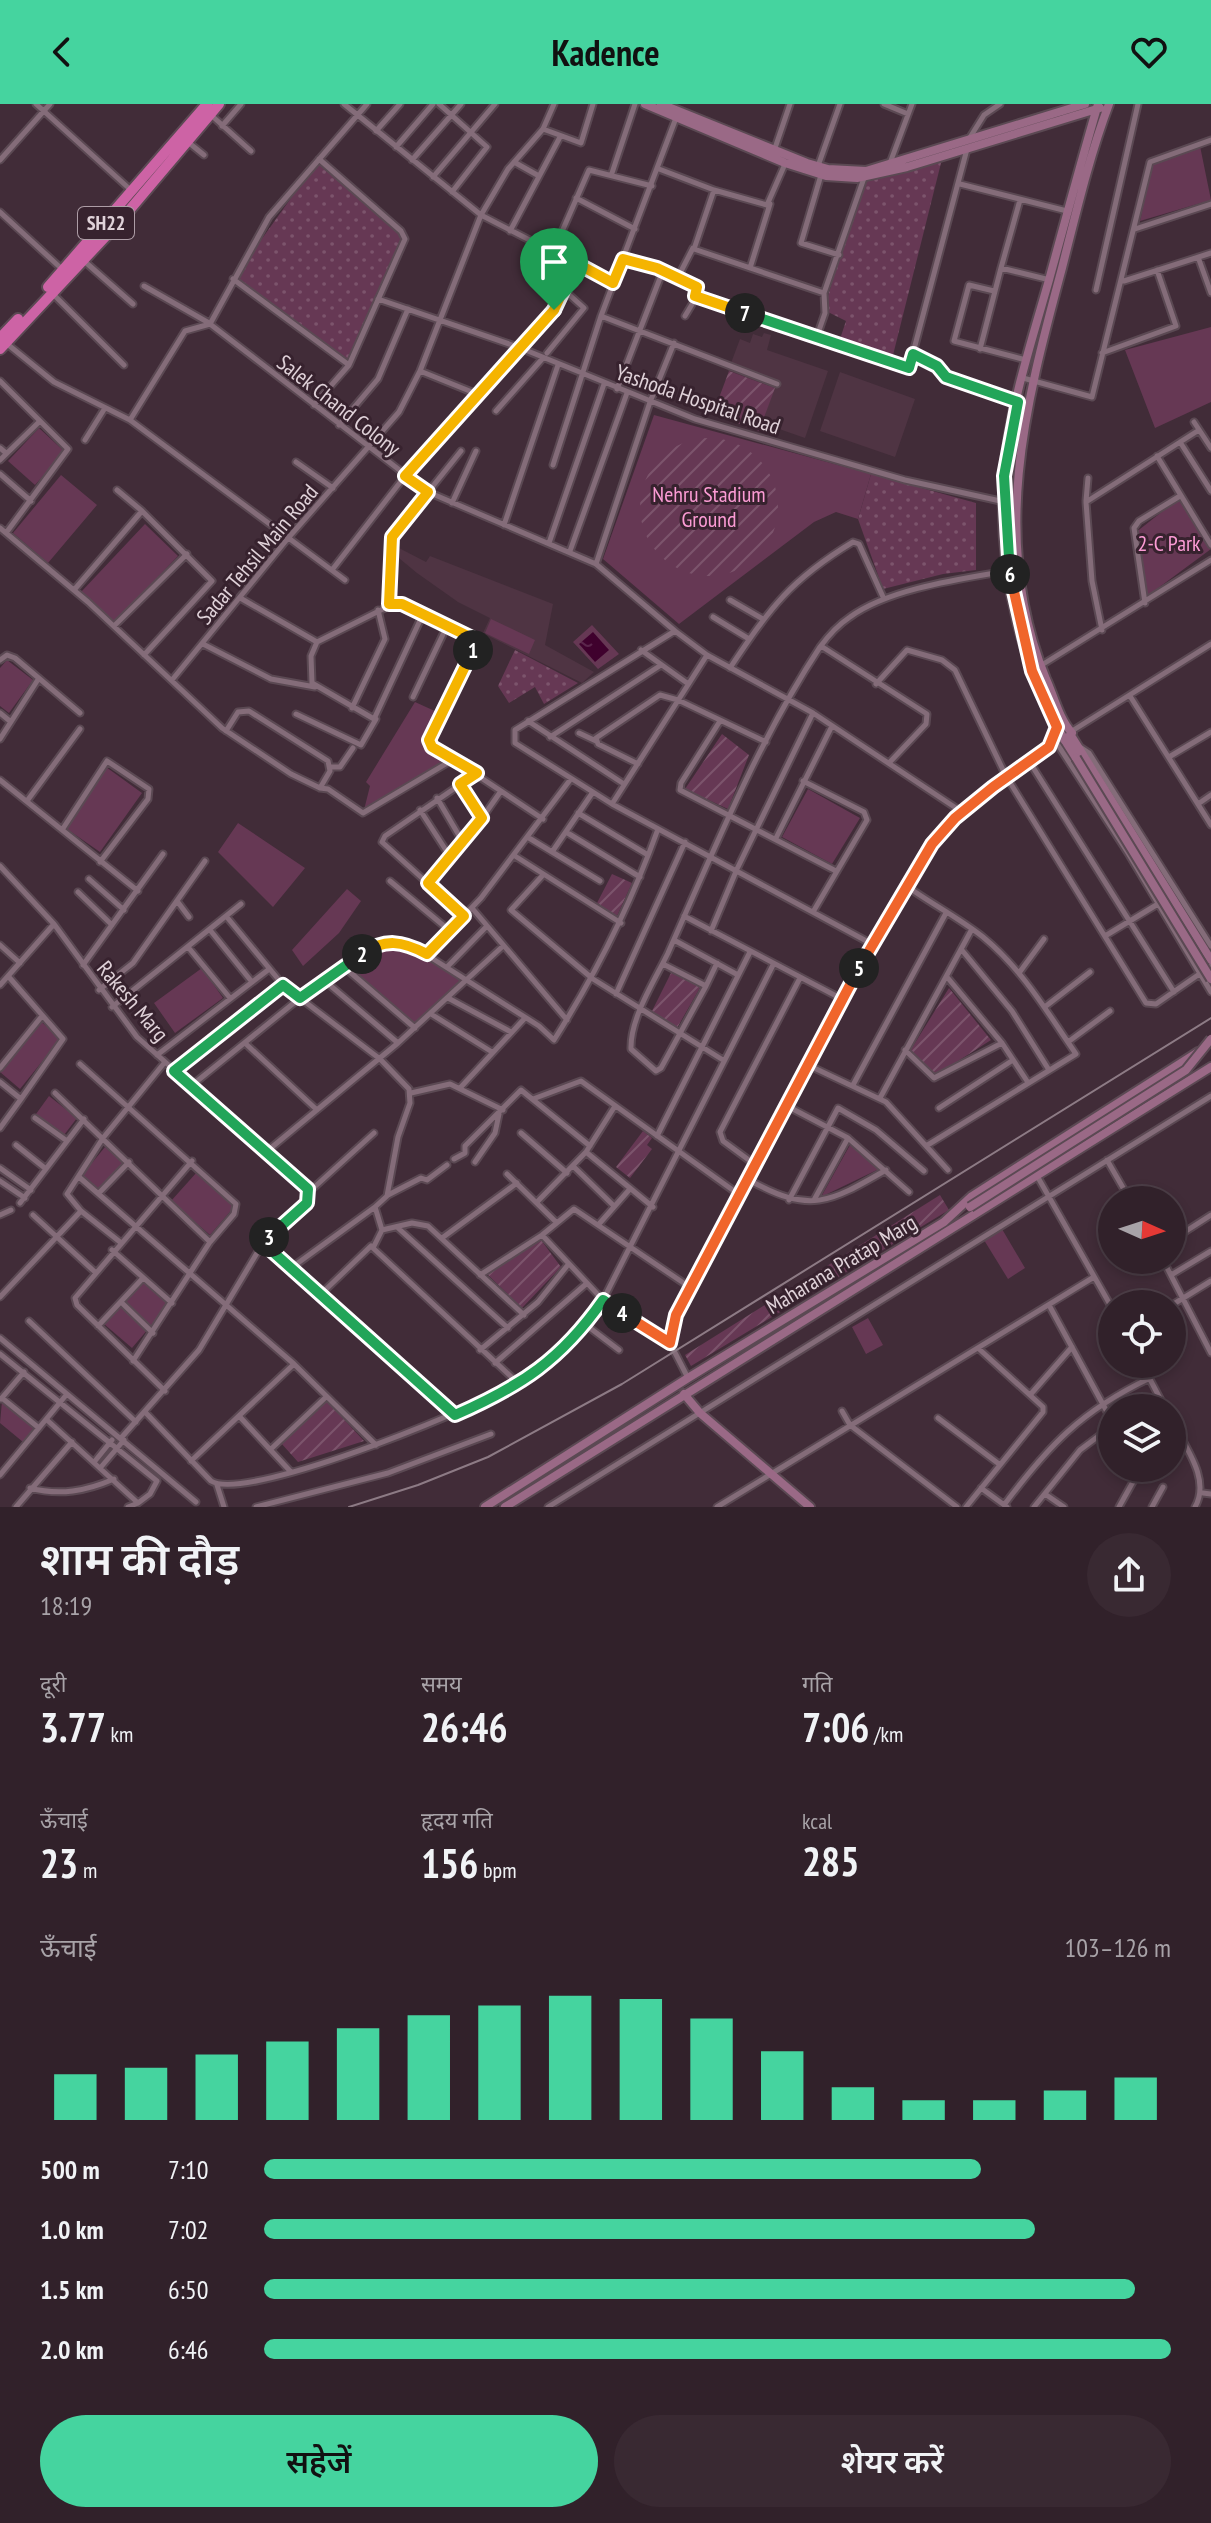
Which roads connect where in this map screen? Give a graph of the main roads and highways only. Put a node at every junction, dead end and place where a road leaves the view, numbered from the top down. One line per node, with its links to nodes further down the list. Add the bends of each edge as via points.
1 (219, 104): 2 (highway, SH22)
2 (208, 109): 3 (highway, SH22); 3 (highway, SH22, via 187,141)
3 (135, 196): 4 (highway, SH22); 4 (highway, SH22)
4 (66, 272): 5 (highway, SH22); 5 (highway, SH22)
5 (2, 342)

